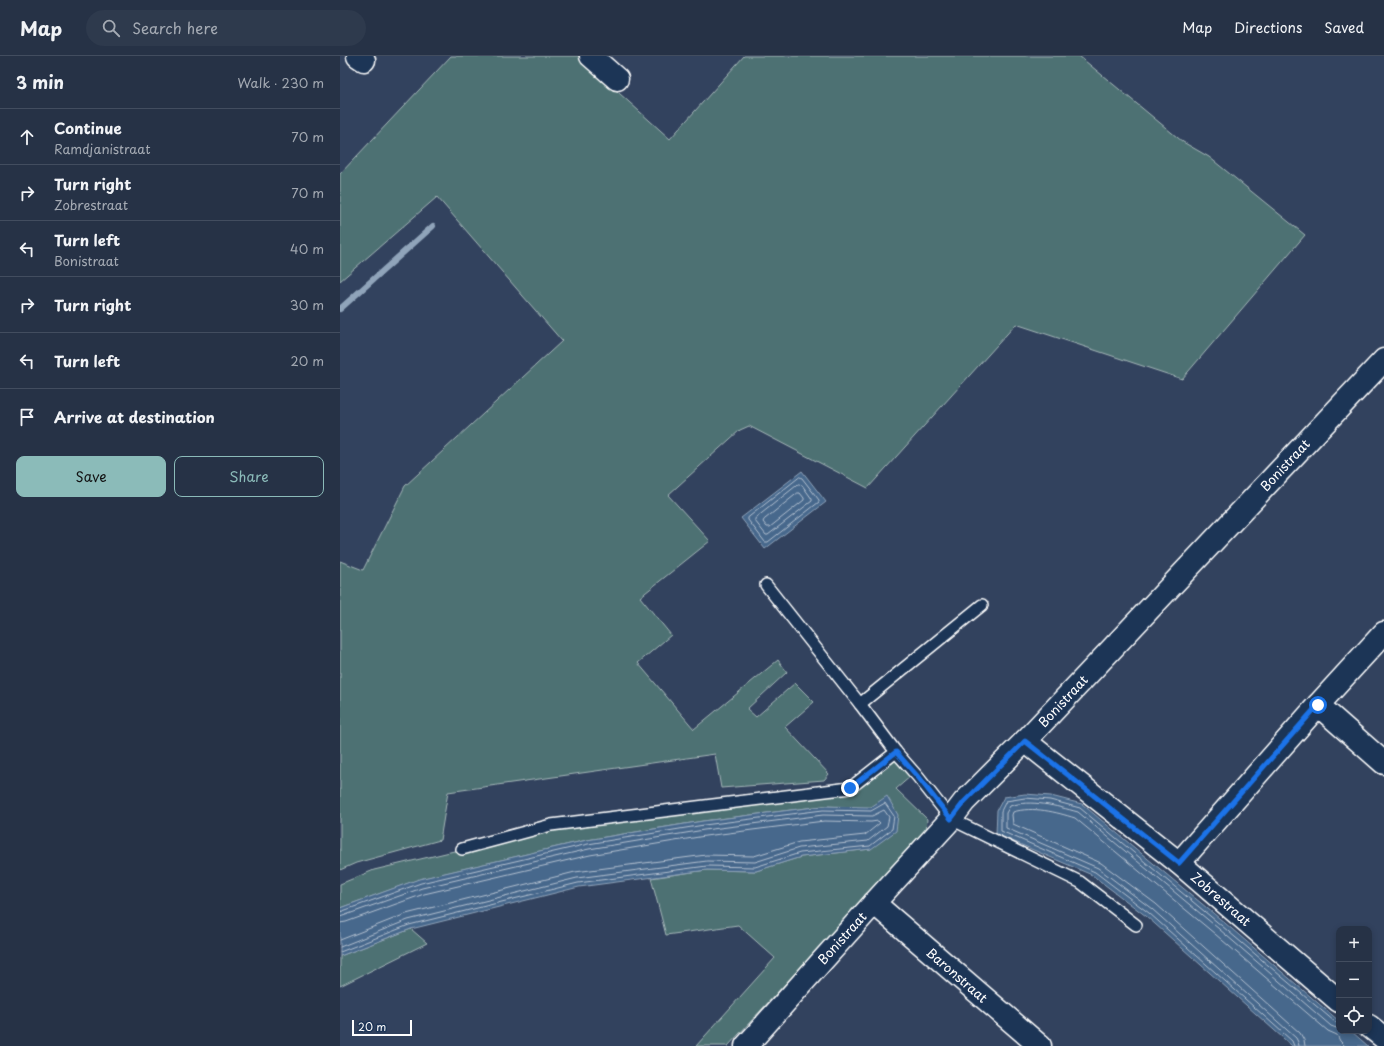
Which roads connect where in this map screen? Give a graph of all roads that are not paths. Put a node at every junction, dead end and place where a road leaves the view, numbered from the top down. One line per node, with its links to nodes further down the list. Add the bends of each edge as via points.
1 (591, 56): 2 (street)
2 (617, 79)
3 (1384, 360): 9 (street, Bonistraat)
4 (766, 585): 7 (lane)
5 (982, 605): 7 (lane)
6 (1384, 633): 8 (street)
7 (860, 704): 10 (lane)
8 (1318, 705): 11 (street); 14 (street)
9 (1025, 741): 12 (street, Bonistraat, via 964,802); 14 (street, Zobrestraat)
10 (896, 752): 12 (lane); 13 (lane, via 850,788 551,826)
11 (1384, 763)
12 (951, 819): 15 (street, Bonistraat); 16 (lane, via 1080,882)
13 (462, 849)
14 (1179, 863): 17 (street, Zobrestraat)
15 (874, 903): 20 (street, Bonistraat); 21 (street, Baronstraat)
16 (1136, 925)
17 (1336, 998)
18 (1372, 1028): 19 (street)
19 (1384, 1038)
20 (746, 1046)
21 (1040, 1046)

